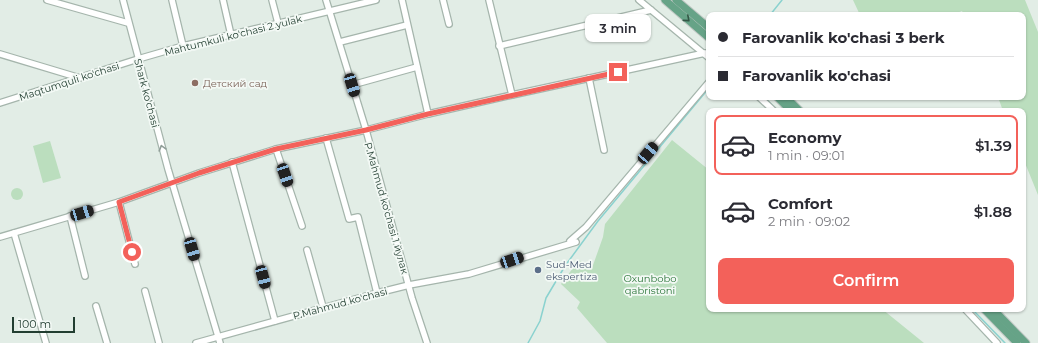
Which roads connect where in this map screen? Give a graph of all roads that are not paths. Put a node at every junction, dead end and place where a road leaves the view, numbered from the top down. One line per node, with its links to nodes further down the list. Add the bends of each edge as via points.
1 (47, 0): 16 (street)
2 (123, 0): 16 (street, Shark ko'chasi)
3 (172, 0): 24 (street)
4 (223, 0): 21 (street)
5 (272, 0): 17 (street)
6 (326, 0): 15 (street, P.Mahmud ko'chasi 1 йулак)
7 (376, 0): 15 (street, Mahtumkuli ko'chasi 2 yulak)
8 (402, 0): 19 (street)
9 (444, 0): 18 (street)
10 (489, 0): 25 (street)
11 (639, 0): 14 (street)
12 (665, 0): 22 (main road, one-way to 22)
13 (676, 0): 20 (main road)
14 (651, 10): 25 (street); 27 (street)
15 (329, 11): 17 (street, Mahtumkuli ko'chasi 2 yulak); 23 (street, P.Mahmud ko'chasi 1 йулак)
16 (128, 23): 29 (street, Shark ko'chasi)
17 (278, 23): 21 (street, Mahtumkuli ko'chasi 2 yulak)
18 (449, 24)
19 (407, 25): 23 (street); 30 (street)
20 (706, 25)
21 (231, 35): 24 (street, Mahtumkuli ko'chasi 2 yulak)
22 (706, 35)
23 (340, 42): 33 (street, P.Mahmud ko'chasi 1 йулак)
24 (183, 46): 29 (street, Mahtumkuli ko'chasi 2 yulak)
25 (499, 46): 35 (street)
26 (0, 54): 31 (street)
27 (706, 54)
28 (706, 55): 32 (street)
29 (138, 59): 31 (street, Maqtumquli ko'chasi); 49 (street, Shark ko'chasi, one-way to 29)
30 (416, 67): 33 (street); 43 (street)
31 (81, 78): 39 (street, Maqtumquli ko'chasi)
32 (589, 78): 35 (street); 47 (street)
33 (352, 85): 44 (street, P.Mahmud ko'chasi 1 йулак)
34 (706, 86): 58 (street, P.Mahmud ko'chasi, via 586,227 572,240)
35 (512, 95): 43 (street)
36 (762, 100): 40 (street)
37 (780, 100): 41 (main road)
38 (789, 100): 42 (main road)
39 (0, 103)
40 (771, 108)
41 (788, 108)
42 (797, 108)
43 (428, 114): 44 (street)
44 (366, 130): 45 (street); 60 (street, P.Mahmud ko'chasi 1 йулак)
45 (326, 138): 46 (street); 62 (street, via 349,219 358,217)
46 (276, 149): 48 (street); 52 (street)
47 (604, 150)
48 (232, 162): 49 (street); 68 (street)
49 (173, 184): 50 (street); 69 (street, Shark ko'chasi)
50 (119, 202): 51 (street); 57 (street)
51 (70, 216): 53 (street); 59 (street)
52 (302, 226)
53 (14, 233): 54 (street); 70 (street)
54 (0, 237)
55 (576, 242): 58 (street, P.Mahmud ko'chasi)
56 (307, 250): 64 (street)
57 (135, 264)
58 (486, 269): 60 (street, P.Mahmud ko'chasi)
59 (85, 276)
60 (409, 285): 62 (street, P.Mahmud ko'chasi); 75 (street, P.Mahmud ko'chasi 1 йулак)
61 (145, 291): 72 (street)
62 (377, 293): 64 (street, P.Mahmud ko'chasi)
63 (96, 306): 71 (street)
64 (323, 307): 68 (street, P.Mahmud ko'chasi)
65 (968, 312): 76 (street)
66 (987, 312): 77 (main road)
67 (996, 312): 78 (main road)
68 (275, 321): 69 (street, P.Mahmud ko'chasi)
69 (218, 337): 73 (street, P.Mahmud ko'chasi); 74 (street, Shark ko'chasi)
70 (46, 343)
71 (107, 343)
72 (159, 343)
73 (196, 343)
74 (220, 343)
75 (427, 343)
76 (997, 343)
77 (1017, 343)
78 (1026, 343)

